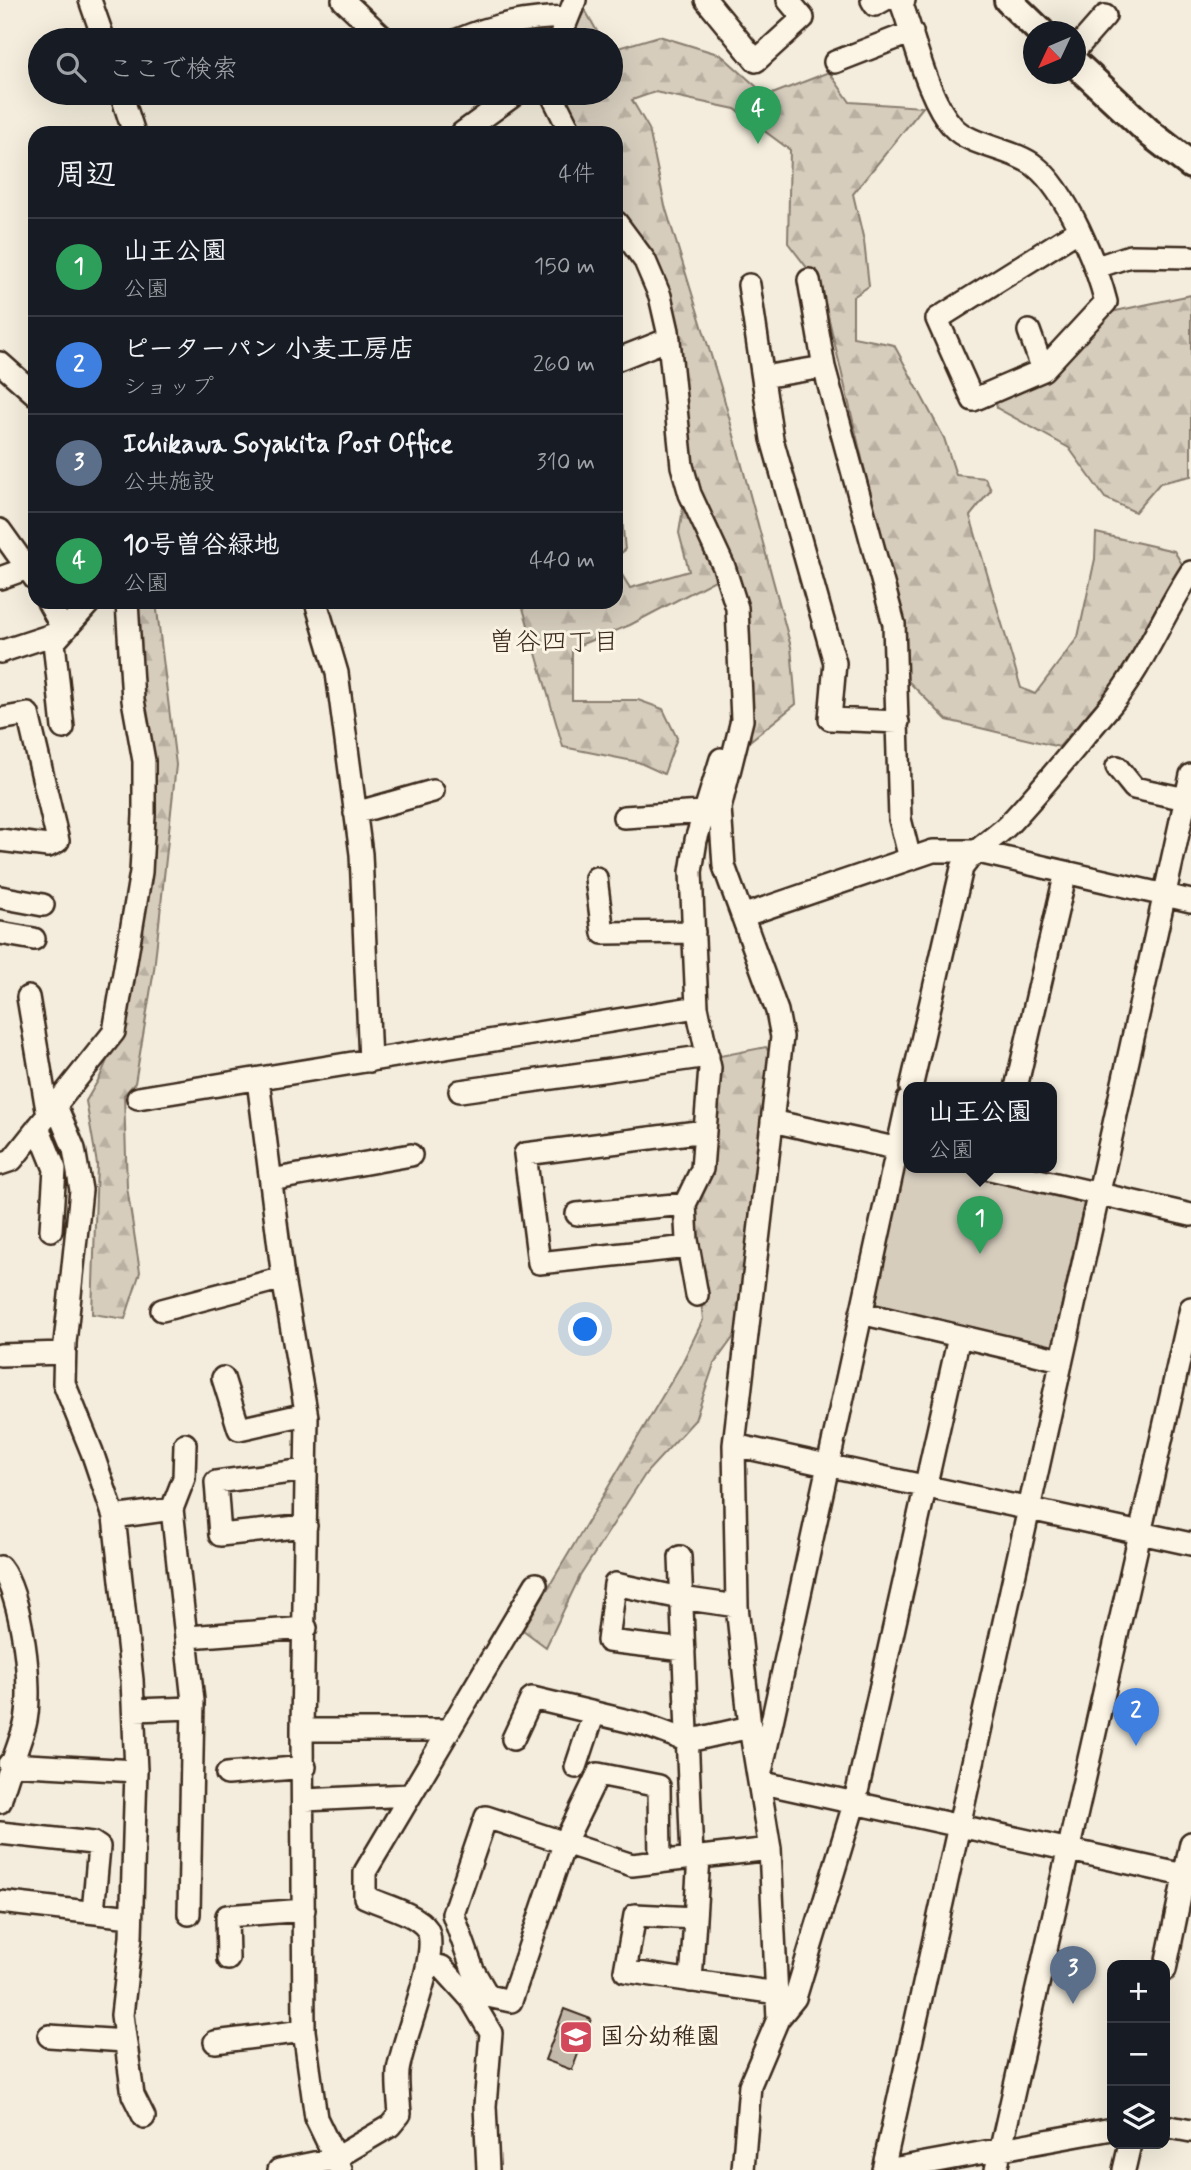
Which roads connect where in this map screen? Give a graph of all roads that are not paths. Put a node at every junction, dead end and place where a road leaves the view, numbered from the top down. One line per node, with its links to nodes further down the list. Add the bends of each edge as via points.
1 (90, 0): 12 (street)
2 (343, 0): 13 (street)
3 (706, 0): 4 (street, via 756,61 803,18)
4 (788, 0)
5 (872, 0): 6 (street, via 875,5)
6 (884, 0)
7 (904, 0): 16 (street)
8 (1008, 0): 11 (main road)
9 (571, 8): 14 (street); 15 (street)
10 (1105, 16): 17 (street)
11 (1030, 21)
12 (100, 28)
13 (373, 28)
14 (486, 28)
15 (564, 28)
16 (912, 32): 18 (street); 27 (street, via 942,114 956,131 1035,166)
17 (1086, 38)
18 (835, 62)
19 (1086, 73): 26 (main road)
20 (125, 105): 23 (street)
21 (500, 105): 24 (street)
22 (557, 105): 25 (street)
23 (132, 126)
24 (472, 126)
25 (568, 126)
26 (1191, 165)
27 (1079, 230): 30 (street); 38 (street, via 937,319 973,400)
28 (623, 235): 34 (street, via 645,261 660,296)
29 (1191, 257): 30 (street, via 1130,256)
30 (1097, 267): 38 (street, via 1105,302)
31 (809, 280): 37 (street)
32 (749, 285): 39 (street)
33 (1029, 331): 38 (street)
34 (669, 338): 35 (street); 53 (street, via 682,466 737,608)
35 (623, 357)
36 (0, 363): 40 (street)
37 (824, 367): 39 (street); 54 (street, via 894,624)
38 (1044, 370)
39 (763, 377): 54 (street, via 772,439 835,663 830,719)
40 (28, 388)
41 (0, 530): 42 (street)
42 (28, 568)
43 (1191, 572): 64 (street, via 1145,657 1113,703 1007,826)
44 (28, 574): 45 (street)
45 (0, 578)
46 (52, 609): 50 (street)
47 (84, 609): 50 (street)
48 (127, 609): 85 (street, via 133,700 144,761 141,872 114,1032)
49 (318, 609): 61 (street, via 337,673)
50 (64, 631): 51 (street); 55 (street, via 54,642)
51 (0, 652)
52 (0, 719): 63 (street, via 28,714 58,841 48,846)
53 (742, 720): 60 (street, via 721,758); 72 (street, via 720,808 724,866)
54 (898, 722): 65 (street, via 900,819)
55 (63, 729)
56 (1116, 767): 59 (street, via 1134,788)
57 (1191, 775): 59 (street)
58 (433, 791): 61 (street)
59 (1186, 799): 68 (street)
60 (703, 812): 62 (street); 73 (street, via 691,872)
61 (355, 813): 79 (street)
62 (624, 817)
63 (0, 840)
64 (974, 851): 65 (street, via 933,851); 66 (street); 81 (street, via 962,868)
65 (910, 859): 72 (street)
66 (1066, 872): 68 (street); 82 (street)
67 (596, 878): 73 (street, via 603,933)
68 (1164, 895): 70 (street); 93 (street)
69 (0, 897): 71 (street)
70 (1191, 901)
71 (43, 905)
72 (742, 916): 86 (street, via 782,1037)
73 (694, 932): 77 (street)
74 (0, 933): 75 (street)
75 (34, 939)
76 (28, 997): 85 (street)
77 (697, 1007): 78 (street); 79 (street)
78 (708, 1056): 83 (street); 87 (street)
79 (370, 1061): 80 (street)
80 (258, 1080): 84 (street); 92 (street)
81 (912, 1082)
82 (1017, 1082)
83 (460, 1091)
84 (138, 1098)
85 (48, 1116): 90 (street, via 12,1160); 97 (street, via 55,1169); 105 (street, via 74,1149 81,1190)
86 (772, 1121): 88 (street); 111 (street)
87 (705, 1131): 94 (street, via 702,1169); 98 (street, via 525,1154 539,1263)
88 (903, 1150): 103 (street)
89 (411, 1155): 92 (street)
90 (0, 1164)
91 (1010, 1173): 93 (street)
92 (271, 1180): 99 (street)
93 (1097, 1194): 96 (street); 107 (street)
94 (685, 1204): 95 (street); 98 (street)
95 (577, 1214)
96 (1191, 1215)
97 (51, 1230)
98 (688, 1247): 100 (street)
99 (283, 1278): 102 (street); 109 (street)
100 (697, 1295)
101 (1191, 1308): 119 (street)
102 (162, 1310)
103 (861, 1313): 104 (street); 112 (street)
104 (959, 1337): 107 (street); 114 (street)
105 (64, 1353): 106 (street); 117 (street, via 64,1383)
106 (0, 1355)
107 (1061, 1360): 116 (street)
108 (223, 1378): 109 (street, via 239,1429)
109 (306, 1414): 113 (street)
110 (185, 1444): 115 (street, via 184,1478)
111 (734, 1445): 112 (street); 125 (street)
112 (828, 1466): 114 (street); 142 (street)
113 (306, 1470): 118 (street); 118 (street, via 216,1482 220,1535)
114 (926, 1487): 116 (street); 145 (street)
115 (172, 1509): 117 (street); 127 (street)
116 (1029, 1509): 119 (street); 147 (street)
117 (114, 1517): 130 (street)
118 (306, 1526): 126 (street)
119 (1140, 1533): 120 (street); 152 (street)
120 (1191, 1544)
121 (680, 1557): 124 (street)
122 (0, 1567): 137 (street, via 12,1590 25,1647 25,1722)
123 (537, 1584): 134 (street)
124 (681, 1598): 125 (street); 128 (street); 128 (street, via 615,1584 608,1642)
125 (737, 1605): 132 (street)
126 (306, 1628): 127 (street); 133 (street)
127 (188, 1637): 129 (street)
128 (684, 1650): 136 (street)
129 (193, 1709): 130 (street); 159 (street)
130 (134, 1710): 140 (street)
131 (593, 1713): 135 (street, via 532,1698); 136 (street); 139 (street)
132 (750, 1727): 136 (street); 142 (street)
133 (302, 1730): 134 (street); 138 (street)
134 (448, 1730): 143 (street)
135 (513, 1739)
136 (688, 1741): 153 (street)
137 (9, 1764): 140 (street); 146 (street)
138 (305, 1767): 141 (street); 144 (street)
139 (576, 1767)
140 (136, 1771): 161 (street)
141 (227, 1774)
142 (759, 1782): 145 (street); 151 (street)
143 (409, 1795): 144 (street); 165 (street, via 365,1872 365,1897 416,1919 426,1929 431,1943)
144 (305, 1800): 157 (street)
145 (855, 1801): 147 (street); 168 (street, via 795,1998)
146 (0, 1802)
147 (957, 1826): 152 (street); 183 (street)
148 (0, 1833): 158 (street, via 99,1847)
149 (565, 1842): 149 (street, via 511,2001 488,1996 473,1970 453,1914 486,1817); 154 (street, via 632,1865); 154 (street, via 598,1774 659,1786)
150 (1191, 1843): 155 (street)
151 (770, 1849): 153 (street); 167 (street)
152 (1069, 1850): 155 (street); 177 (street)
153 (695, 1858): 154 (street); 162 (street)
154 (660, 1862)
155 (1184, 1875): 160 (street)
156 (0, 1902): 158 (street)
157 (304, 1910): 163 (street, via 227,1916); 169 (street)
158 (93, 1912): 161 (street)
159 (189, 1914)
160 (1184, 1915): 164 (street)
161 (131, 1917): 171 (street, via 122,2015)
162 (695, 1918): 166 (street); 166 (street, via 635,1915 625,1971)
163 (228, 1959)
164 (1168, 1960)
165 (429, 1964): 179 (street, via 398,2070 400,2114); 181 (street, via 442,1967 471,1999 491,2033 486,2094)
166 (691, 1981): 167 (street)
167 (777, 1993): 168 (street)
168 (778, 2019): 182 (street, via 750,2085)
169 (304, 2031): 172 (street); 179 (street, via 316,2118)
170 (50, 2036): 171 (street)
171 (125, 2041): 173 (street, via 133,2095)
172 (215, 2042)
173 (144, 2117)
174 (1170, 2127): 176 (street)
175 (1107, 2130): 177 (street)
176 (1191, 2132)
177 (1001, 2149): 183 (street); 184 (street)
178 (1129, 2149): 185 (street)
179 (337, 2165): 180 (street)
180 (279, 2170)
181 (488, 2170)
182 (743, 2170)
183 (885, 2170)
184 (996, 2170)
185 (1124, 2170)

